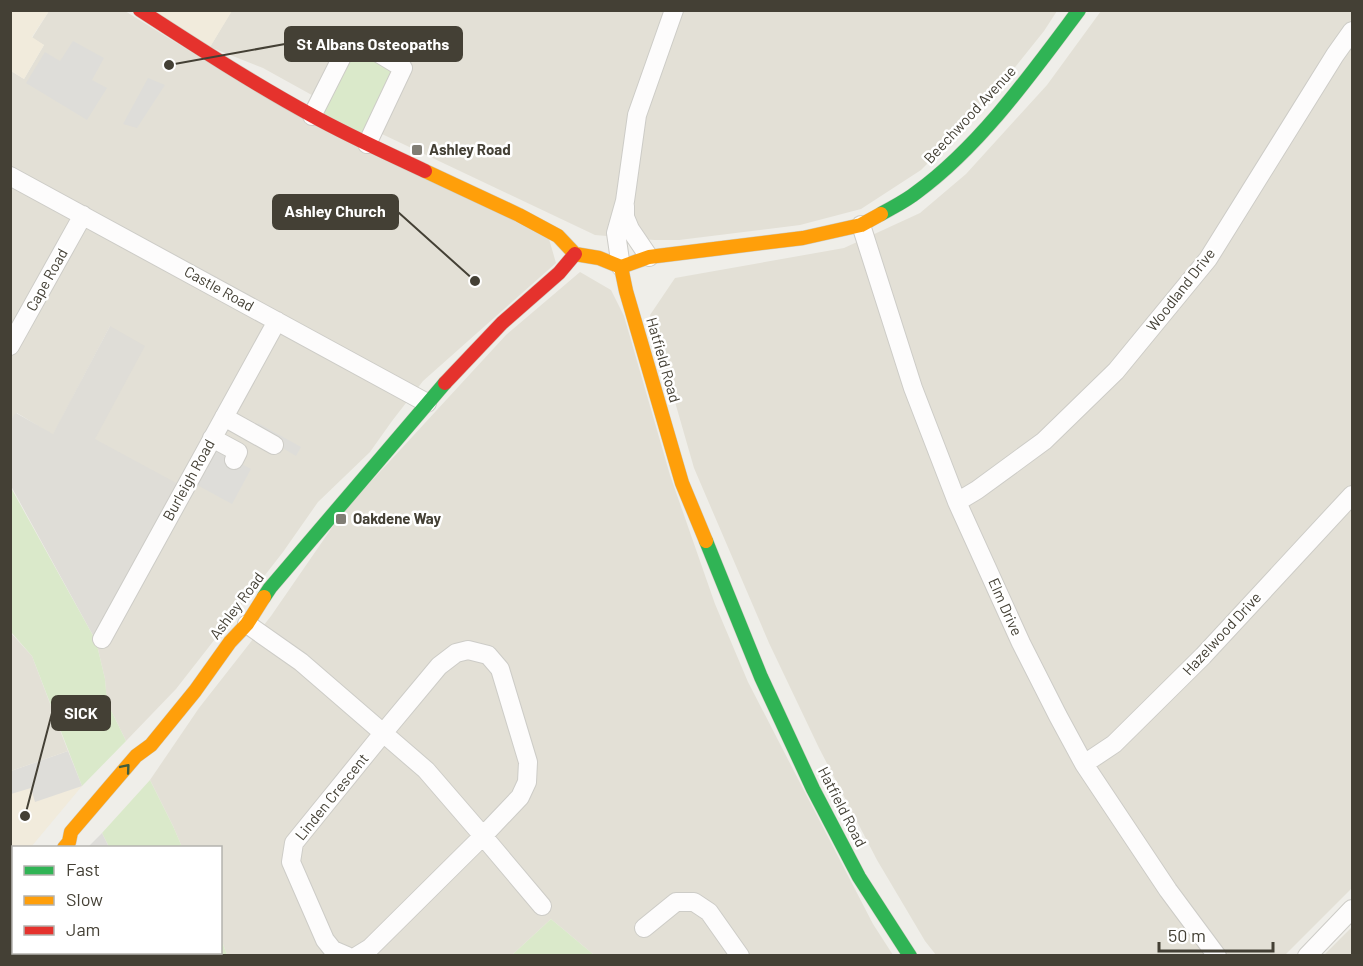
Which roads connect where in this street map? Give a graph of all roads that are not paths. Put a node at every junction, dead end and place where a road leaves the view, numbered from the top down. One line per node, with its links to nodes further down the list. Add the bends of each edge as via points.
1 (140, 10): 5 (street)
2 (674, 10): 8 (street, via 637,116)
3 (1079, 10): 10 (street, Beechwood Avenue, via 1035,69 950,165 916,193)
4 (1353, 31): 22 (street, Woodland Drive, via 1208,259 1116,371 1044,441)
5 (312, 116): 6 (street); 6 (street, via 352,37 403,68)
6 (367, 144): 11 (street, via 519,215 558,236)
7 (10, 176): 9 (street, Castle Road)
8 (625, 201): 12 (street, via 630,229); 13 (street, via 616,233)
9 (83, 215): 14 (street, Castle Road); 15 (street, Cape Road)
10 (861, 225): 12 (street, Beechwood Avenue, via 803,238); 22 (street, Elm Drive, via 913,388)
11 (575, 254): 13 (street); 16 (street, Ashley Road, via 560,273 502,323)
12 (649, 257): 13 (street, Beechwood Avenue)
13 (621, 267): 37 (street, Hatfield Road, via 682,483 760,677 860,877)
14 (277, 321): 16 (street, Castle Road); 17 (street, Burleigh Road)
15 (10, 346)
16 (427, 403): 23 (street, Ashley Road, via 270,588)
17 (224, 417): 18 (street, Burleigh Road); 19 (street)
18 (212, 438): 20 (street, via 238,452); 24 (street, Burleigh Road)
19 (274, 445)
20 (234, 460)
21 (1353, 495): 27 (street, Hazelwood Drive, via 1203,656 1114,744)
22 (957, 502): 27 (street, Elm Drive, via 1021,643)
23 (247, 624): 25 (street, via 301,662); 26 (street, Ashley Road)
24 (102, 639)
25 (384, 732): 29 (street, via 426,770); 29 (street, Linden Crescent, via 439,666 456,653 468,650 488,655 500,669 528,762 527,782 520,797); 34 (street, Linden Crescent, via 294,843 291,862 325,940 333,950)
26 (151, 745): 28 (street, Ashley Road); 30 (street, Ashley Road, one-way to 26, via 71,832 136,756)
27 (1084, 764): 38 (street, Elm Drive)
28 (147, 766)
29 (483, 836): 31 (street); 35 (street, via 370,948)
30 (72, 843)
31 (542, 906)
32 (1353, 909): 39 (street)
33 (644, 928): 36 (street, via 676,902 694,902 709,912)
34 (347, 956)
35 (357, 956)
36 (740, 956)
37 (910, 956)
38 (1217, 956)
39 (1307, 956)

